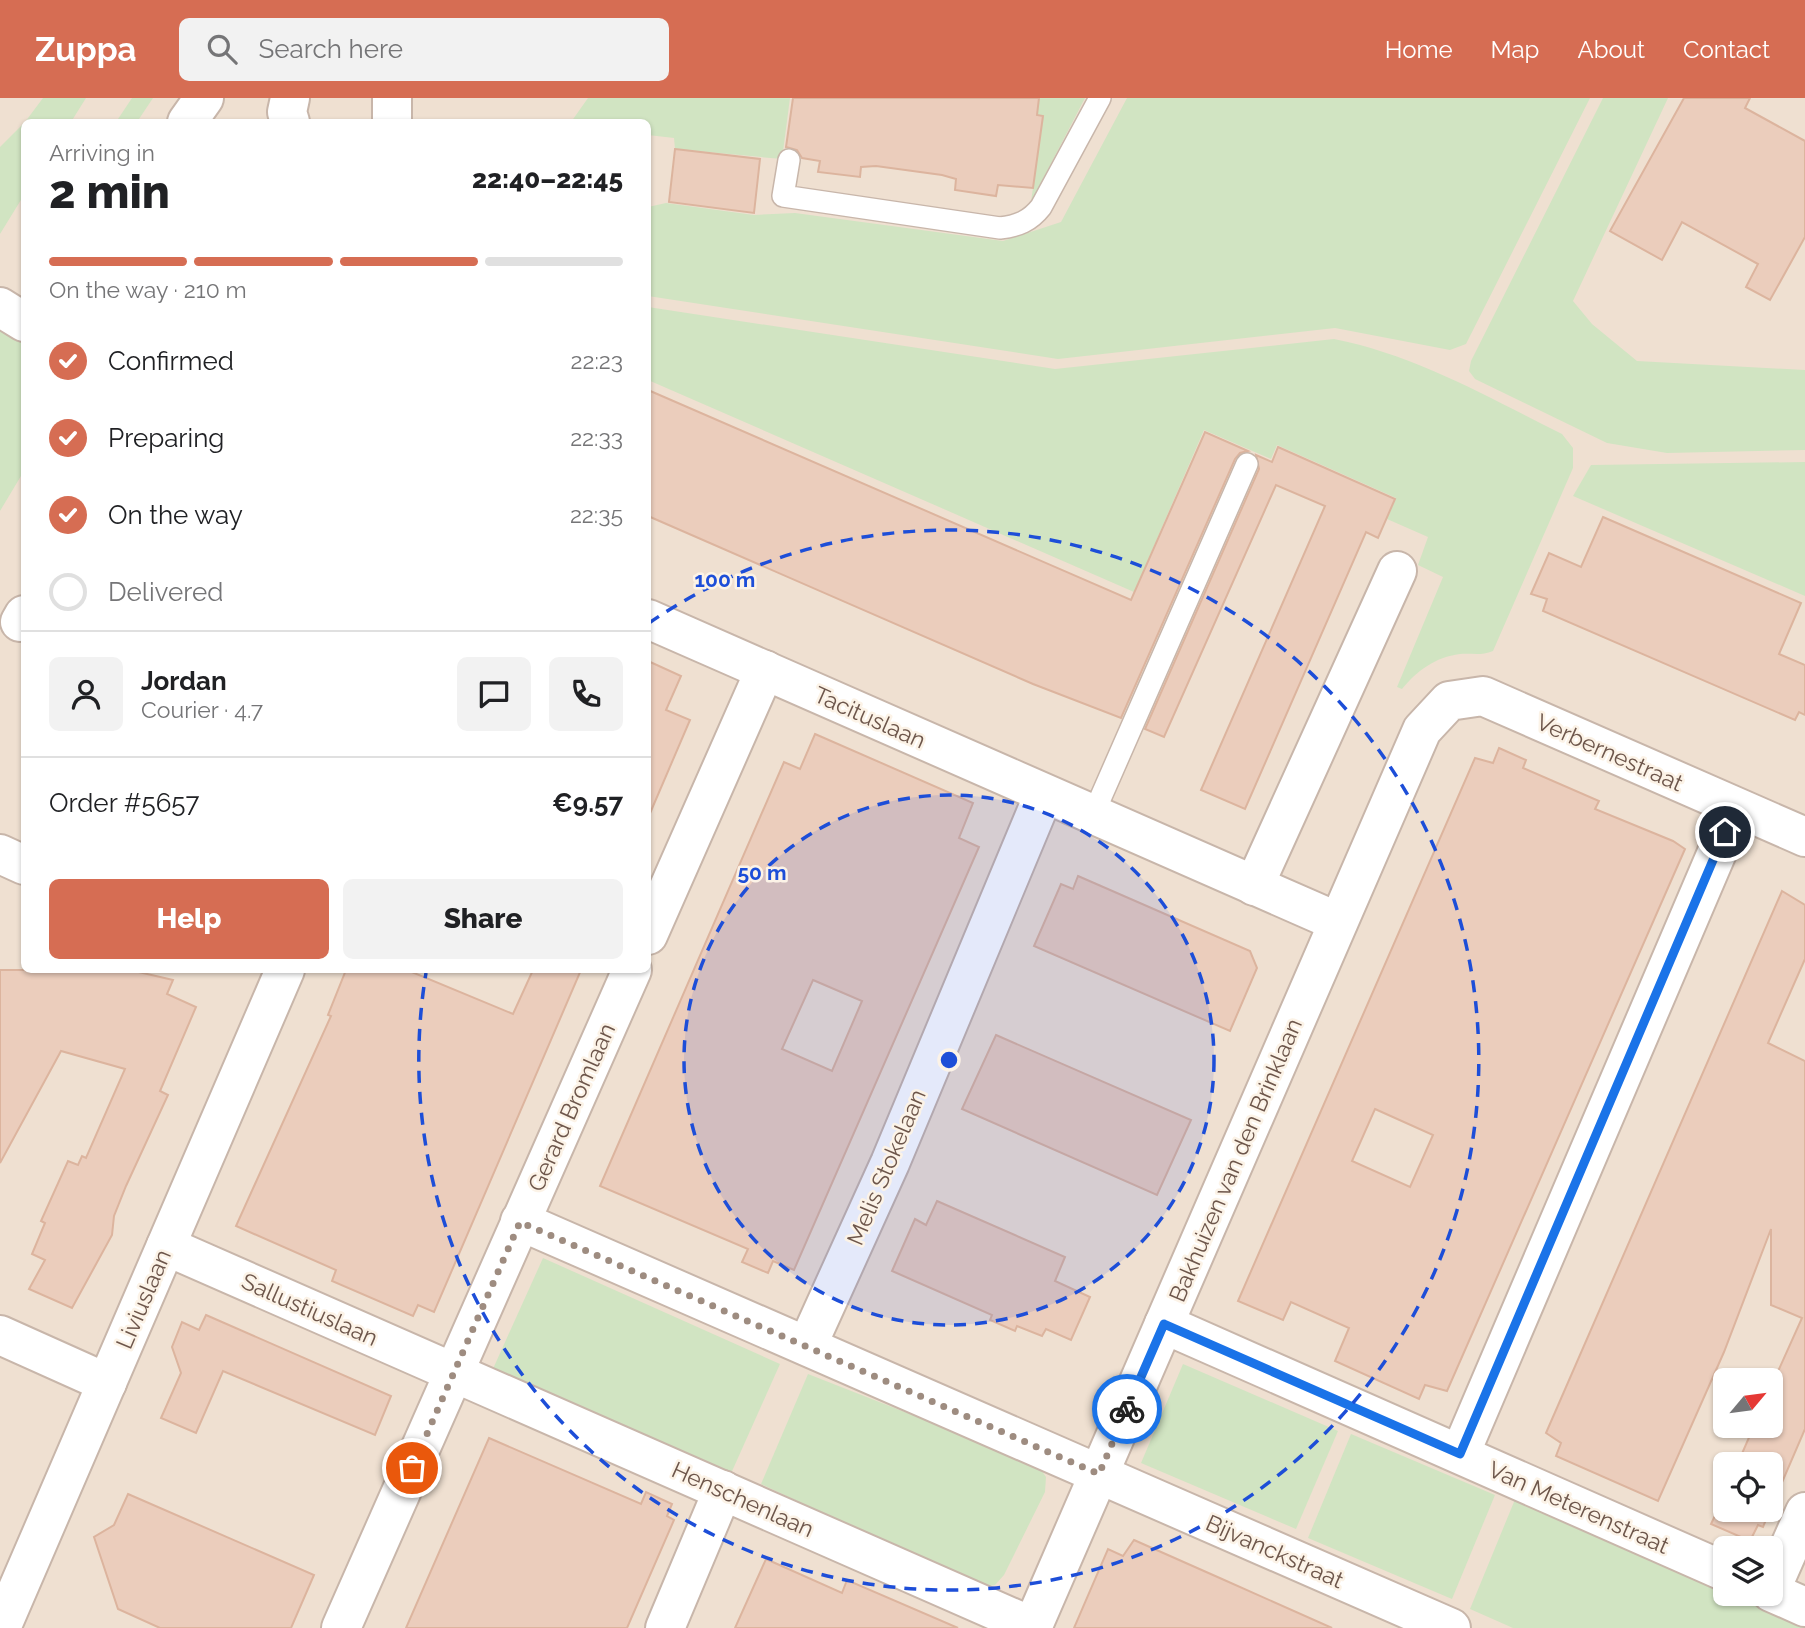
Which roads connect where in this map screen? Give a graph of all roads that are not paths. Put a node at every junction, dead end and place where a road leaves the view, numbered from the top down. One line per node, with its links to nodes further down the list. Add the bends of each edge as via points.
1 (204, 98): 5 (street)
2 (289, 98): 6 (street)
3 (392, 98): 7 (street)
4 (1100, 98): 8 (lane, via 1041,207 1024,223 1013,226 1000,228 783,196)
5 (189, 119)
6 (290, 119)
7 (391, 119)
8 (789, 160)
9 (0, 307): 10 (street)
10 (21, 320)
11 (1247, 464): 18 (lane)
12 (1398, 571): 22 (street)
13 (651, 620): 14 (street, Tacituslaan)
14 (765, 670): 16 (street, Tacituslaan); 24 (street)
15 (1422, 730): 17 (street, Verbernestraat, via 1449,701 1483,696); 23 (street, Bakhuizen van den Brinklaan)
16 (1044, 794): 18 (street, Tacituslaan); 31 (street, Melis Stokelaan, via 890,1163)
17 (1736, 808): 19 (street, Verbernestraat); 34 (street)
18 (1093, 815): 22 (street, Tacituslaan)
19 (1805, 837)
20 (0, 855): 21 (street)
21 (21, 864)
22 (1254, 886): 23 (street, Tacituslaan)
23 (1338, 922): 29 (street, Bakhuizen van den Brinklaan)
24 (651, 927)
25 (275, 973): 28 (street, Liviuslaan)
26 (631, 973): 27 (street, Gerard Bromlaan)
27 (520, 1222): 31 (street, Bijvanckstraat); 32 (street, Gerard Bromlaan)
28 (166, 1245): 32 (street, Sallustiuslaan); 33 (street, Liviuslaan)
29 (1164, 1324): 34 (street, Van Meterenstraat); 35 (street, Bakhuizen van den Brinklaan)
30 (0, 1335): 33 (street)
31 (807, 1346): 35 (street, Bijvanckstraat)
32 (454, 1372): 36 (street, Henschenlaan); 43 (street, Gerard Bromlaan)
33 (107, 1383): 42 (street, Liviuslaan)
34 (1460, 1454): 39 (street, Van Meterenstraat)
35 (1099, 1474): 45 (street, Bakhuizen van den Brinklaan); 46 (street, Bijvanckstraat)
36 (723, 1490): 44 (street); 45 (street, Henschenlaan)
37 (1805, 1512): 38 (street)
38 (1783, 1562)
39 (1713, 1566)
40 (1783, 1596): 41 (street)
41 (1805, 1607)
42 (1, 1628)
43 (341, 1628)
44 (665, 1628)
45 (1032, 1628)
46 (1451, 1628)

